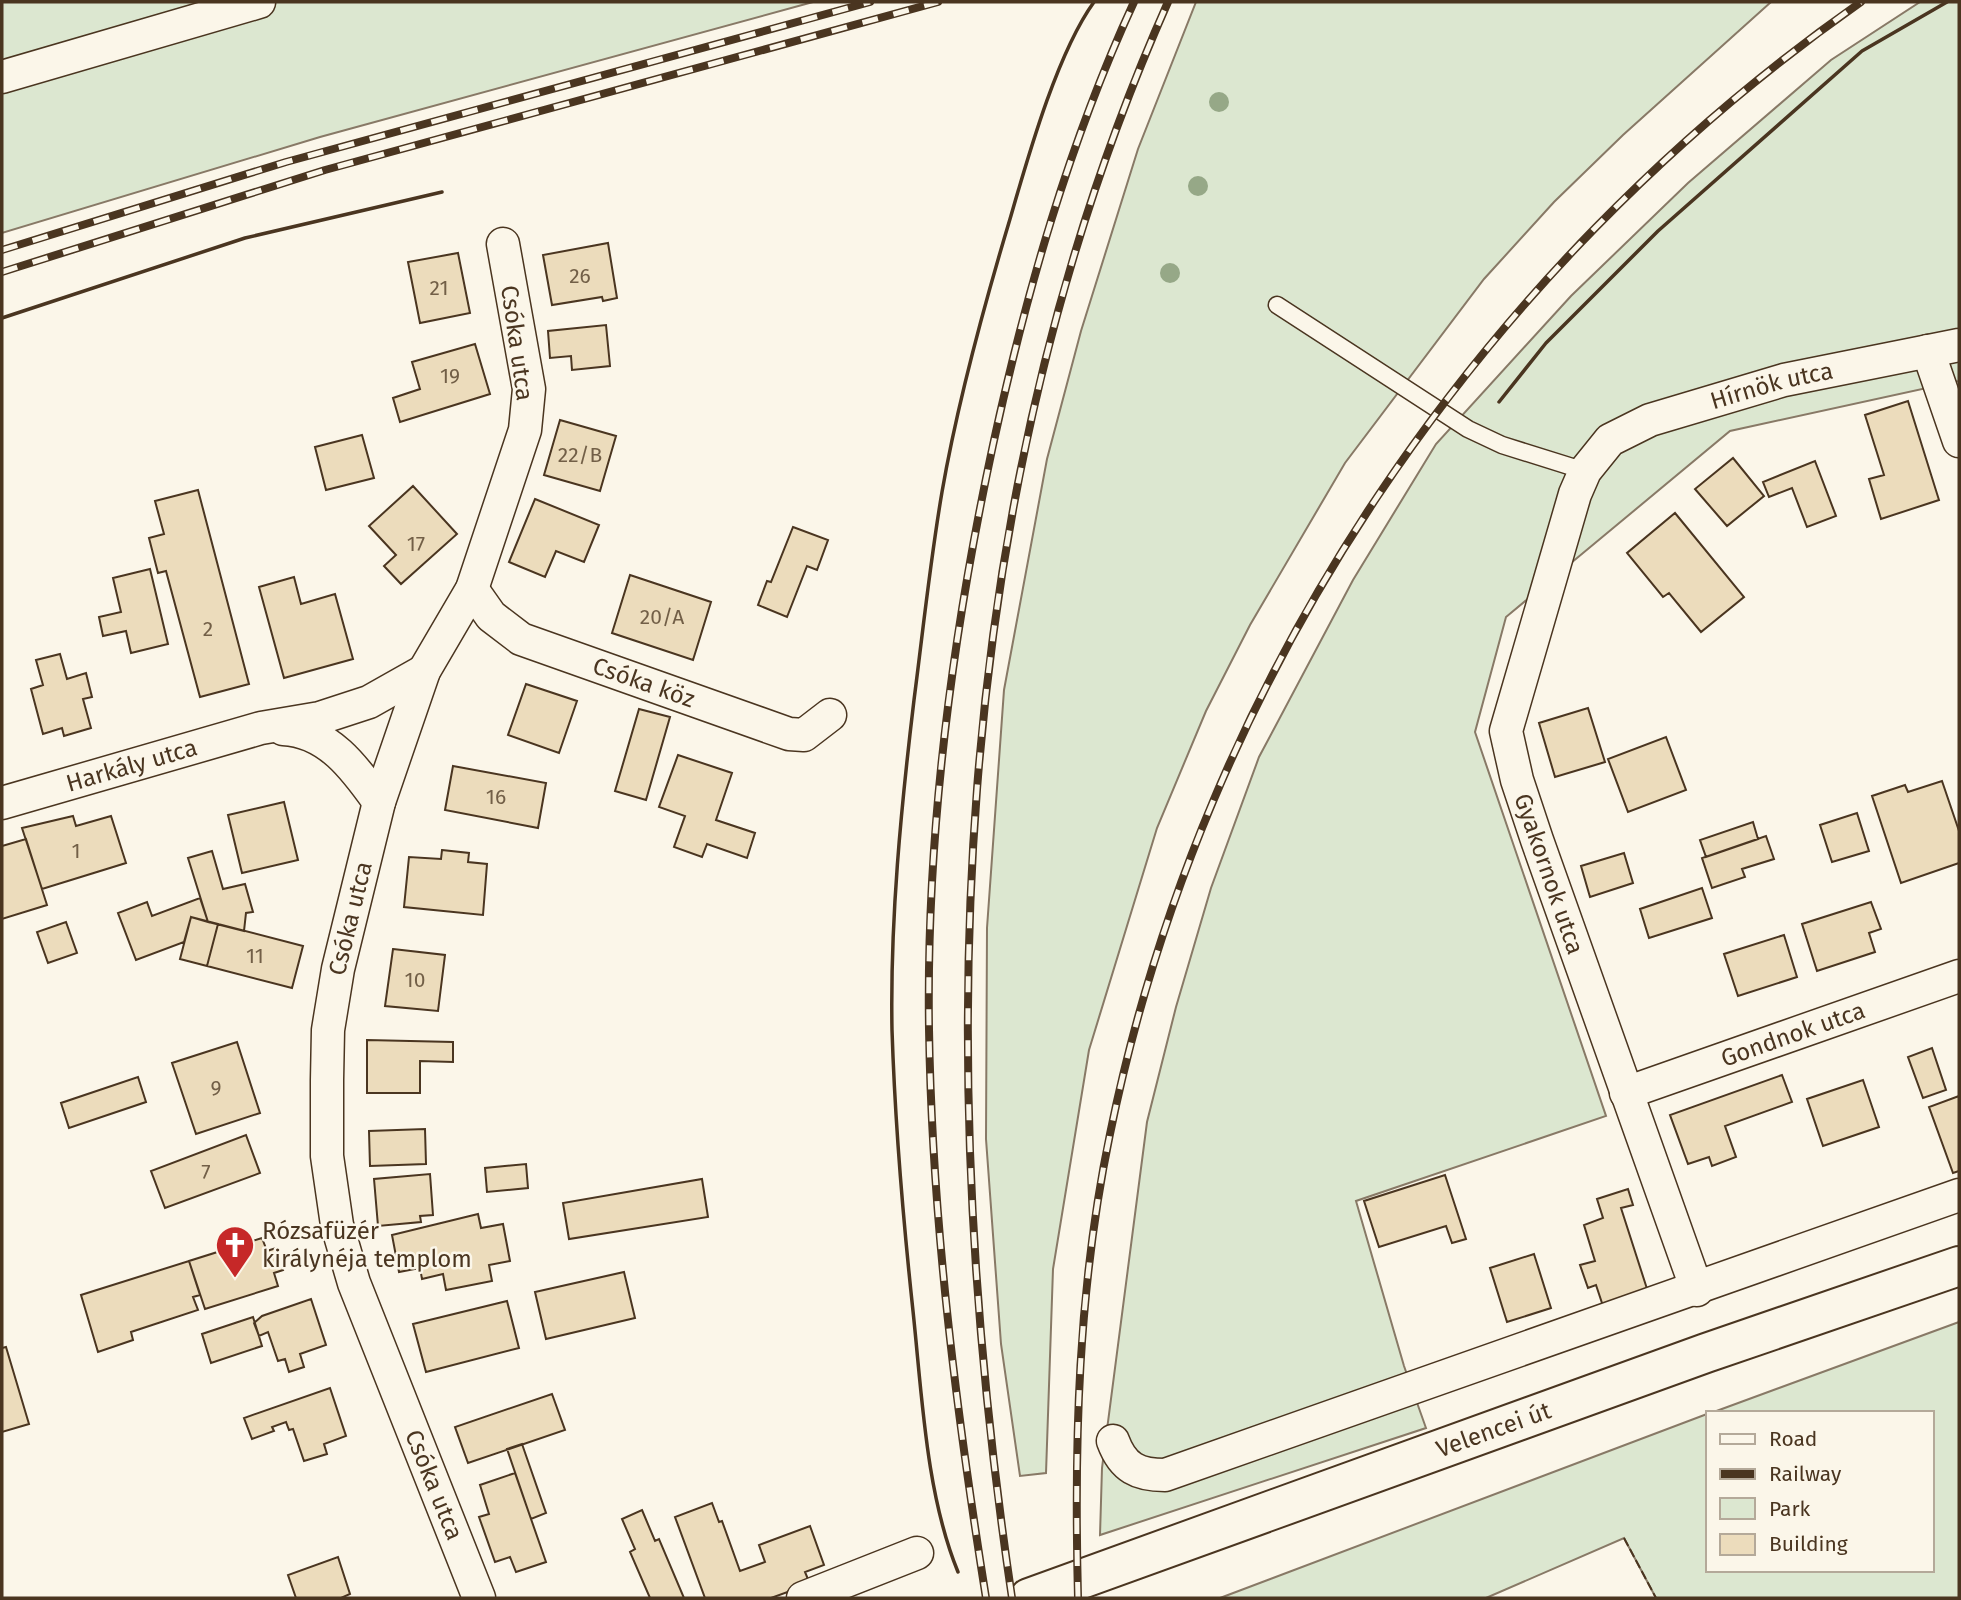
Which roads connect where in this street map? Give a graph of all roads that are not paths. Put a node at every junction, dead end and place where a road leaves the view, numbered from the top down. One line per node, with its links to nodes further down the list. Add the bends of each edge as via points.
1 (258, 2): 2 (street)
2 (2, 77)
3 (503, 244): 9 (street, Csóka utca, via 529,389 525,430)
4 (1276, 305): 8 (lane, via 1468,429 1502,445)
5 (1959, 345): 6 (street, Hírnök utca)
6 (1928, 351): 7 (street); 8 (street, Hírnök utca, via 1784,380 1650,419 1610,440)
7 (1959, 441)
8 (1590, 463): 16 (street, Gyakornok utca, via 1565,523 1506,731 1517,780)
9 (472, 589): 10 (street, Csóka utca); 11 (street, Csóka köz, via 491,616 520,639 560,655 789,734 804,735)
10 (424, 671): 12 (street, Harkály utca, via 369,702 320,718); 13 (street, Csóka utca)
11 (830, 715)
12 (261, 729): 13 (street, Harkály utca, via 300,730 324,741 356,770); 14 (street, Harkály utca)
13 (379, 802): 22 (street, Csóka utca, via 338,969 328,1030 327,1156 337,1225 354,1283)
14 (2, 803)
15 (1959, 976): 16 (street, Gondnok utca)
16 (1626, 1093): 19 (street, Gyakornok utca)
17 (1959, 1195): 19 (street)
18 (1959, 1266): 24 (main road, Velencei út)
19 (1697, 1290): 20 (street, via 1166,1475 1147,1475 1130,1468 1119,1458)
20 (1113, 1441)
21 (917, 1553): 23 (street)
22 (479, 1598)
23 (803, 1598)
24 (1029, 1598)

